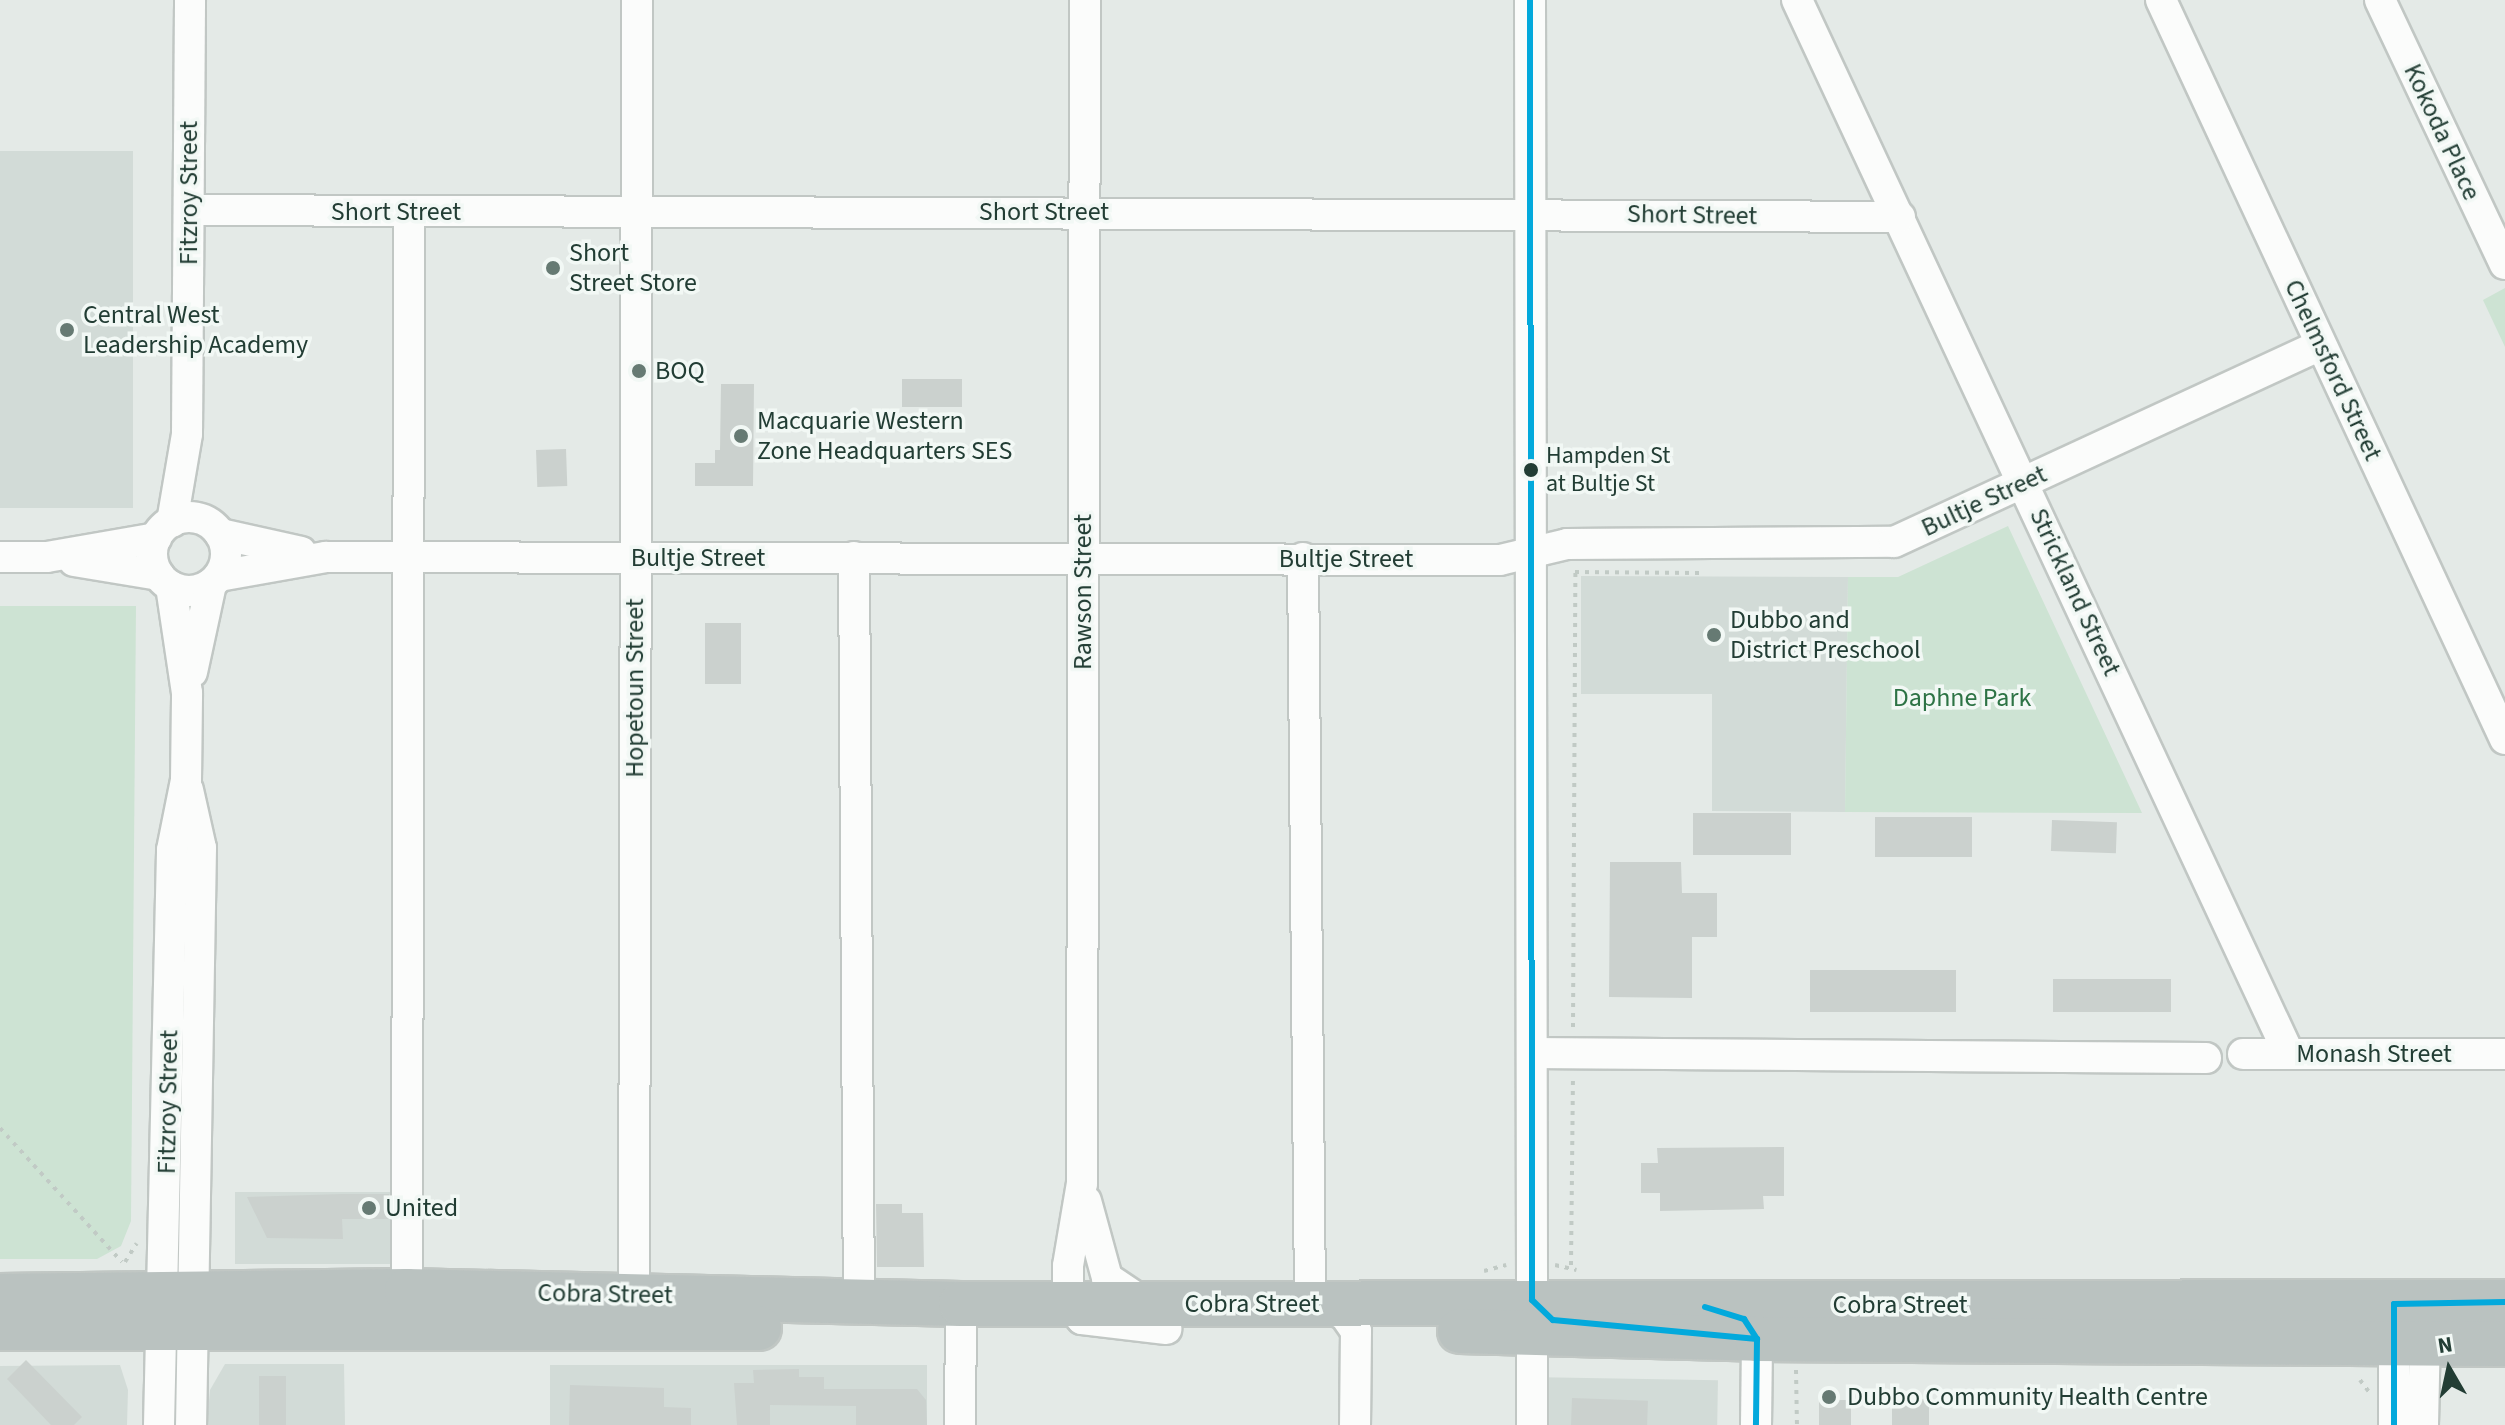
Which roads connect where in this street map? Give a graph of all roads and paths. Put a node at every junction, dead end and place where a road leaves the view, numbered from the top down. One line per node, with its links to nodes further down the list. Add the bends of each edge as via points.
1 (190, 0): 8 (street, Fitzroy Street)
2 (637, 0): 11 (street, Hopetoun Street)
3 (1085, 0): 9 (street, Rawson Street)
4 (1530, 0): 12 (street)
5 (1797, 0): 13 (street, Strickland Street)
6 (2161, 0): 15 (street, Chelmsford Street)
7 (2380, 0): 14 (street, Kokoda Place)
8 (189, 210): 10 (street, Short Street); 16 (street, Fitzroy Street)
9 (1084, 211): 11 (street, Short Street); 12 (street, Short Street); 26 (street, Rawson Street)
10 (409, 212): 11 (street, Short Street); 24 (street)
11 (636, 213): 28 (street, Hopetoun Street)
12 (1532, 213): 13 (street, Short Street); 20 (street)
13 (1900, 217): 17 (street, Strickland Street)
14 (2505, 264)
15 (2321, 345): 17 (street, Bultje Street); 33 (street, Chelmsford Street)
16 (187, 434): 18 (street, Fitzroy Street); 19 (street, Fitzroy Street)
17 (2024, 482): 20 (street, Bultje Street, via 1894,542 1567,544); 37 (street, Strickland Street)
18 (214, 528): 19 (street, via 196,518); 23 (street, Bultje Street); 30 (street, via 226,560)
19 (164, 530): 22 (street); 31 (street, via 152,557)
20 (1532, 552): 27 (street, Bultje Street, via 1500,560); 35 (street)
21 (0, 557): 22 (street)
22 (47, 557): 31 (street)
23 (326, 557): 24 (street, Bultje Street); 30 (street, Bultje Street)
24 (413, 557): 28 (street, Bultje Street); 45 (street)
25 (854, 557): 26 (street, Bultje Street); 28 (street, Bultje Street); 49 (street)
26 (1083, 558): 27 (street, Bultje Street); 42 (street, Rawson Street)
27 (1303, 558): 50 (street)
28 (635, 559): 52 (street, Hopetoun Street)
29 (1700, 573): 34 (path, via 1575,572)
30 (215, 580): 31 (street, via 192,591); 32 (street, Fitzroy Street)
31 (165, 581): 32 (street, Fitzroy Street)
32 (187, 693): 51 (street, Fitzroy Street, via 186,780 201,848)
33 (2505, 739)
34 (1573, 1029)
35 (1532, 1053): 39 (street); 54 (street)
36 (2243, 1054): 37 (street, Monash Street)
37 (2289, 1054): 38 (street, Monash Street)
38 (2505, 1054)
39 (2206, 1058)
40 (1573, 1076): 44 (path)
41 (0, 1128): 43 (path)
42 (1082, 1183): 47 (street, Rawson Street, via 1068,1266); 53 (street, Rawson Street, via 1107,1278)
43 (124, 1264)
44 (1571, 1265)
45 (407, 1291): 51 (highway, Cobra Street); 52 (highway, Cobra Street)
46 (0, 1296): 51 (highway, Cobra Street)
47 (1068, 1302): 53 (highway, Cobra Street); 55 (highway, Cobra Street)
48 (2505, 1302): 57 (highway, Cobra Street)
49 (859, 1303): 52 (highway, Cobra Street); 55 (highway, Cobra Street)
50 (1313, 1304): 53 (highway, Cobra Street); 54 (highway, Cobra Street); 59 (street, via 1344,1314)
51 (178, 1310): 52 (highway, Cobra Street); 58 (highway, Cobra Street); 63 (street, Fitzroy Street); 64 (street, Fitzroy Street)
52 (634, 1311): 55 (highway, Cobra Street)
53 (1157, 1316): 55 (highway, Cobra Street); 59 (highway, Cobra Street)
54 (1532, 1316): 56 (highway, Cobra Street); 59 (highway, Cobra Street, via 1486,1330); 67 (street)
55 (961, 1317): 65 (street)
56 (1686, 1319): 57 (highway, Cobra Street); 60 (highway, via 1732,1312)
57 (2409, 1324): 60 (highway, Cobra Street); 61 (highway, Cobra Street); 70 (street); 71 (street)
58 (0, 1328)
59 (1356, 1331): 66 (street)
60 (1757, 1339): 68 (street)
61 (2505, 1344)
62 (1796, 1368): 69 (path)
63 (159, 1425)
64 (191, 1425)
65 (960, 1425)
66 (1355, 1425)
67 (1532, 1425)
68 (1756, 1425)
69 (1797, 1425)
70 (2394, 1425)
71 (2423, 1425)

